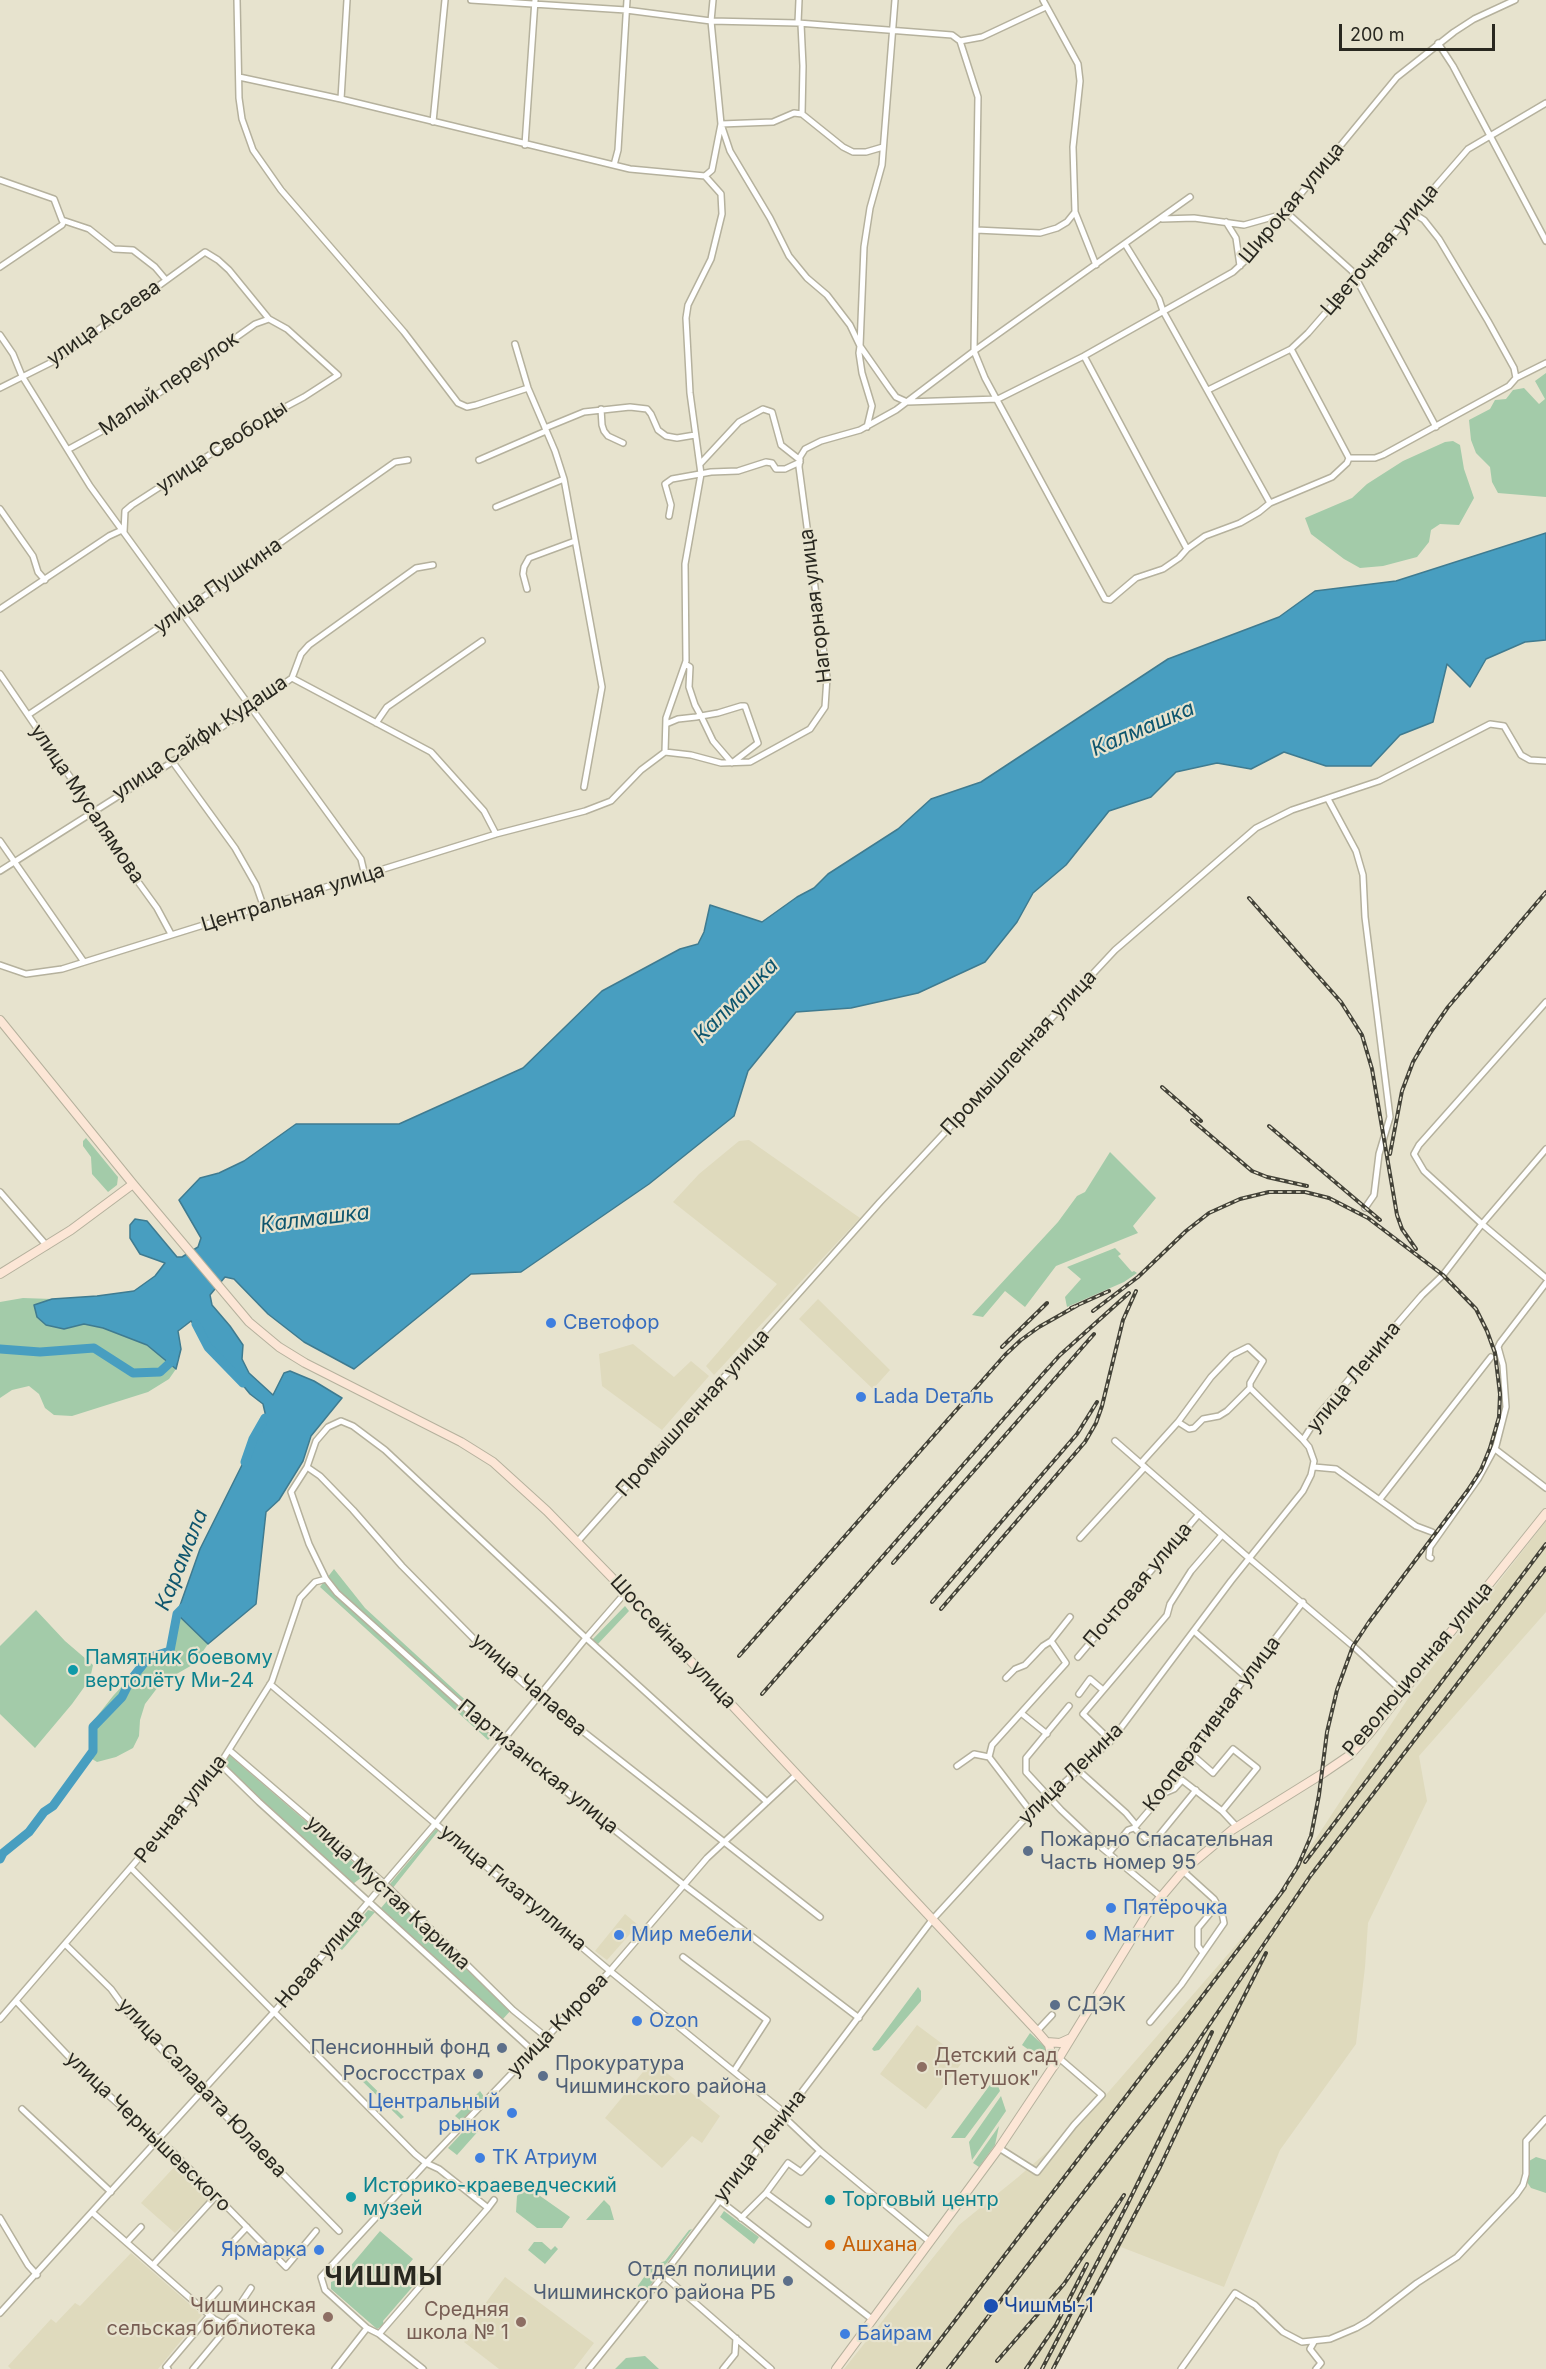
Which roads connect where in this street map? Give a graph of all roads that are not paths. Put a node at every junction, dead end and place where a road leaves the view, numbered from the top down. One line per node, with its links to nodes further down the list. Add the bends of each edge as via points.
1 (237, 0): 19 (street)
2 (347, 0): 20 (street)
3 (445, 0): 23 (street)
4 (471, 0): 11 (street)
5 (627, 0): 13 (street)
6 (713, 0): 14 (street)
7 (799, 0): 15 (street)
8 (895, 0): 16 (street)
9 (1043, 0): 12 (street)
10 (1515, 0): 18 (street, Широкая улица, via 1474,19)
11 (535, 3): 13 (street); 26 (street)
12 (1046, 7): 17 (street, via 982,37); 33 (street, via 1078,64 1080,81 1073,147)
13 (626, 10): 14 (street); 28 (street)
14 (711, 21): 15 (street); 24 (street)
15 (799, 24): 16 (street); 22 (street)
16 (893, 32): 17 (street, via 952,35); 27 (street)
17 (960, 41): 39 (street, via 978,97)
18 (1438, 43): 25 (street); 32 (street, Широкая улица, via 1383,92)
19 (239, 77): 20 (street); 59 (street, via 242,119 253,150 280,190 404,332 452,397 467,407)
20 (341, 99): 23 (street)
21 (1546, 103): 25 (street, Цветочная улица)
22 (802, 114): 24 (street, via 794,113 773,122); 27 (street, via 853,152)
23 (433, 122): 26 (street)
24 (721, 124): 29 (street, via 712,170); 51 (street, via 730,151 789,256 843,312)
25 (1488, 136): 34 (street, Цветочная улица, via 1468,149); 40 (street)
26 (525, 145): 28 (street)
27 (883, 147): 51 (street, via 864,247)
28 (615, 165): 29 (street)
29 (705, 176): 67 (street, via 722,194 722,208 711,259 688,305 686,318)
30 (0, 180): 37 (street, via 54,199)
31 (1190, 197): 36 (street)
32 (1285, 211): 35 (street, Широкая улица); 45 (street, via 1327,246)
33 (1075, 212): 39 (street, via 1057,228 1040,233); 42 (street)
34 (1413, 213): 45 (street, Цветочная улица); 57 (street, via 1439,239 1514,368)
35 (1281, 216): 38 (street, via 1244,225); 44 (street, Широкая улица)
36 (1160, 219): 38 (street); 41 (street)
37 (64, 221): 43 (street); 46 (street, via 89,229 114,249 133,250)
38 (1226, 222): 44 (street, via 1236,238)
39 (975, 230): 53 (street)
40 (1546, 241)
41 (1125, 244): 42 (street); 47 (street)
42 (1096, 265): 53 (street)
43 (0, 267)
44 (1240, 267): 47 (street, Широкая улица)
45 (1355, 279): 52 (street, Цветочная улица); 65 (street)
46 (166, 280): 48 (street, улица Асаева, via 205,252 229,270); 56 (street, улица Асаева, via 58,359)
47 (1163, 311): 54 (street, Широкая улица); 60 (street)
48 (269, 319): 69 (street, Малый переулок, via 255,324 162,392); 81 (street, улица Свободы, via 287,329 338,375 264,418 132,505 125,511)
49 (0, 335): 56 (street)
50 (515, 344): 59 (street)
51 (860, 346): 62 (street, via 896,397); 64 (street, via 862,373 872,406)
52 (1291, 349): 60 (street, Цветочная улица); 70 (street)
53 (974, 351): 61 (street); 62 (street)
54 (1084, 356): 61 (street, Широкая улица); 83 (street)
55 (1546, 363): 57 (street)
56 (22, 376): 58 (street, улица Асаева); 69 (street)
57 (1516, 378): 65 (street, via 1509,386)
58 (0, 388)
59 (528, 388): 66 (street)
60 (1208, 390): 77 (street)
61 (998, 399): 62 (street, Широкая улица); 83 (street, via 1105,599 1110,600 1136,578 1164,569)
62 (907, 402): 64 (street)
63 (601, 409): 66 (street, via 584,412); 67 (street, via 646,409 666,436); 68 (street, via 604,431)
64 (867, 427): 73 (street, via 813,444)
65 (1436, 427): 70 (street, via 1376,458)
66 (546, 430): 72 (street); 76 (street)
67 (695, 435): 74 (street)
68 (623, 443)
69 (69, 449): 81 (street)
70 (1349, 458): 77 (street, via 1332,477)
71 (408, 460): 88 (street, улица Пушкина, via 395,462)
72 (478, 460)
73 (800, 463): 74 (street, via 781,446 772,412 763,409 739,422); 75 (street, via 776,469 766,462 738,471); 101 (street, Нагорная улица, via 827,676 825,707 810,729 797,738 750,762)
74 (700, 464): 75 (street)
75 (701, 474): 80 (street, via 667,481); 90 (street, via 685,564)
76 (564, 479): 78 (street); 82 (street)
77 (1270, 503): 83 (street)
78 (496, 507)
79 (0, 509): 85 (street)
80 (669, 516)
81 (123, 531): 85 (street, via 109,536); 88 (street)
82 (575, 541): 86 (street, via 529,558 523,574); 102 (street, via 602,687)
83 (1187, 549)
84 (433, 565): 92 (street, улица Сайфи Кудаша, via 416,568 309,645)
85 (45, 580): 87 (street)
86 (526, 589)
87 (0, 609)
88 (182, 612): 93 (street); 94 (street, улица Пушкина)
89 (482, 641): 96 (street, via 387,707)
90 (685, 664): 95 (street, via 690,667 690,695); 97 (street)
91 (0, 674): 94 (street, улица Мусалямова)
92 (292, 678): 93 (street, улица Сайфи Кудаша); 96 (street)
93 (250, 706): 99 (street, улица Сайфи Кудаша); 109 (street, via 361,859)
94 (28, 715): 104 (street, улица Мусалямова)
95 (701, 716): 97 (street); 101 (street, via 713,741); 101 (street, via 741,706 747,709 758,743)
96 (376, 723): 105 (street, via 431,752 484,812)
97 (666, 724): 98 (street)
98 (665, 752): 101 (street, Нагорная улица); 105 (street, Центральная улица, via 611,801)
99 (172, 761): 104 (street, улица Сайфи Кудаша); 110 (street, via 235,848)
100 (1546, 761): 103 (street, Промышленная улица, via 1521,755 1504,726 1490,724 1379,781)
101 (732, 763)
102 (584, 787)
103 (1328, 799): 119 (street, via 1361,864 1390,1117 1379,1154 1374,1195); 141 (street, Промышленная улица, via 1292,810 1256,828 1115,950 880,1202)
104 (92, 811): 107 (street, улица Сайфи Кудаша); 111 (street, улица Мусалямова)
105 (496, 834): 109 (street, Центральная улица)
106 (0, 841): 107 (street)
107 (14, 862): 108 (street, улица Сайфи Кудаша); 112 (street)
108 (0, 871)
109 (365, 876): 110 (street, Центральная улица)
110 (264, 908): 111 (street, Центральная улица)
111 (171, 934): 112 (street, Центральная улица)
112 (84, 962): 113 (street, Центральная улица, via 26,974)
113 (0, 965)
114 (1546, 1002): 120 (street, via 1414,1154 1424,1171)
115 (0, 1020): 117 (main road, Шоссейная улица)
116 (1546, 1149): 120 (street, улица Ленина)
117 (133, 1184): 121 (main road); 141 (main road, Шоссейная улица, via 256,1329 324,1374 493,1462)
118 (0, 1192): 121 (street)
119 (1365, 1208)
120 (1482, 1224): 123 (street); 128 (street, улица Ленина, via 1443,1275 1320,1413)
121 (46, 1246): 122 (main road)
122 (0, 1274)
123 (1546, 1278)
124 (1546, 1283): 130 (street, via 1498,1347 1506,1407)
125 (1491, 1357): 135 (street)
126 (1251, 1388): 127 (street, via 1227,1412 1203,1419 1194,1428); 127 (street, via 1263,1361 1248,1347 1232,1355 1211,1377); 128 (street)
127 (1178, 1422): 131 (street)
128 (1303, 1440): 133 (street, улица Ленина, via 1311,1451)
129 (1115, 1441): 131 (street)
130 (1495, 1449): 134 (street); 142 (street, via 1430,1547)
131 (1143, 1465): 137 (street); 140 (street)
132 (307, 1467): 144 (street, Партизанская улица, via 291,1492); 149 (street, via 316,1441 328,1427 341,1421 353,1426 385,1450); 158 (street, улица Чапаева, via 320,1476 482,1646)
133 (1314, 1467): 135 (street, via 1336,1469); 143 (street, улица Ленина, via 1303,1491)
134 (1546, 1488)
135 (1380, 1499): 138 (street, via 1416,1526)
136 (1546, 1513): 156 (main road, Революционная улица)
137 (1199, 1514): 139 (street); 151 (street, Почтовая улица)
138 (1432, 1532)
139 (1222, 1534): 143 (street); 155 (street, via 1191,1571 1167,1615)
140 (1080, 1538)
141 (578, 1541): 145 (main road, Шоссейная улица)
142 (1431, 1558)
143 (1250, 1560): 146 (street); 148 (street, улица Ленина)
144 (326, 1579): 154 (street, Речная улица, via 315,1582 300,1598); 162 (street, Партизанская улица)
145 (626, 1592): 149 (street, Новая улица); 170 (main road, Шоссейная улица)
146 (1303, 1602): 152 (street, Кооперативная улица); 156 (street)
147 (1070, 1617): 150 (street)
148 (1195, 1632): 152 (street); 163 (street, улица Ленина)
149 (585, 1638): 158 (street, Новая улица); 174 (street)
150 (1051, 1641): 153 (street); 160 (street, via 1066,1663)
151 (1078, 1657)
152 (1246, 1677): 165 (street, Кооперативная улица)
153 (1006, 1678)
154 (270, 1684): 164 (street, Речная улица); 177 (street, улица Гизатуллина)
155 (1103, 1690): 157 (street, via 1090,1679); 163 (street, via 1083,1714)
156 (1402, 1692): 179 (main road, Революционная улица, via 1350,1755)
157 (1079, 1694)
158 (539, 1697): 162 (street, Новая улица); 180 (street, улица Чапаева)
159 (1069, 1706): 161 (street)
160 (1021, 1713): 161 (street); 166 (street, via 992,1744)
161 (1047, 1734): 173 (street, via 1026,1758 1024,1766)
162 (501, 1740): 177 (street, Новая улица); 185 (street, Партизанская улица)
163 (1111, 1741): 169 (street, улица Ленина)
164 (229, 1750): 167 (street, Речная улица); 184 (street, улица Мустая Карима)
165 (1189, 1752): 172 (street, Кооперативная улица); 175 (street, via 1213,1773 1233,1749 1257,1768)
166 (989, 1757): 168 (street, via 974,1754); 176 (street)
167 (220, 1764): 182 (street, Речная улица); 187 (street, улица Мустая Карима)
168 (957, 1766)
169 (1078, 1770): 173 (street, улица Ленина); 178 (street, via 1126,1813)
170 (797, 1774): 174 (street, улица Кирова); 190 (main road, Шоссейная улица)
171 (1196, 1790): 172 (street, via 1182,1780); 175 (street); 178 (street, Кооперативная улица, via 1152,1844)
172 (1160, 1795): 178 (street, Кооперативная улица)
173 (1048, 1796): 176 (street, улица Ленина); 181 (street)
174 (767, 1802): 180 (street, улица Кирова)
175 (1222, 1811): 179 (street)
176 (1030, 1812): 190 (street, улица Ленина)
177 (436, 1823): 184 (street, Новая улица); 194 (street, улица Гизатуллина)
178 (1135, 1827): 181 (street)
179 (1237, 1827): 183 (main road, Революционная улица)
180 (724, 1842): 185 (street, улица Кирова); 189 (street, улица Чапаева)
181 (1109, 1853): 186 (street)
182 (132, 1869): 191 (street, Речная улица); 196 (street)
183 (1183, 1871): 186 (main road, Революционная улица); 188 (street)
184 (385, 1884): 187 (street, Новая улица); 202 (street, улица Мустая Карима)
185 (684, 1885): 194 (street, улица Кирова); 198 (street, Партизанская улица)
186 (1161, 1897): 203 (main road, Революционная улица)
187 (369, 1902): 196 (street, Новая улица); 205 (street, улица Мустая Карима)
188 (1217, 1905): 192 (street, via 1224,1923); 192 (street, via 1198,1928 1198,1946)
189 (820, 1917)
190 (932, 1920): 198 (street, улица Ленина); 201 (main road, Шоссейная улица)
191 (66, 1945): 195 (street, Речная улица); 209 (street, улица Салавата Юлаева, via 111,1989 132,2018)
192 (1203, 1953): 200 (street)
193 (682, 1957): 208 (street, via 767,2020)
194 (610, 1971): 202 (street, улица Кирова); 208 (street, улица Гизатуллина)
195 (16, 2001): 199 (street, Речная улица); 213 (street, улица Чернышевского, via 90,2079)
196 (276, 2011): 209 (street, Новая улица); 216 (street)
197 (1052, 2015): 201 (street)
198 (859, 2018): 211 (street, улица Ленина)
199 (0, 2019)
200 (1150, 2022)
201 (1037, 2031): 204 (main road, Шоссейная улица)
202 (546, 2037): 205 (street, улица Кирова)
203 (1071, 2038): 204 (main road, via 1060,2043); 206 (main road, Революционная улица)
204 (1047, 2042): 207 (main road, Шоссейная улица)
205 (533, 2051): 216 (street, улица Кирова)
206 (1059, 2058): 207 (main road, Революционная улица); 214 (street, via 1102,2095 1037,2172)
207 (1054, 2066): 214 (main road, Революционная улица)
208 (734, 2071): 211 (street, улица Гизатуллина)
209 (202, 2092): 213 (street, Новая улица); 230 (street, улица Салавата Юлаева)
210 (22, 2109): 217 (street)
211 (784, 2114): 215 (street, улица Гизатуллина); 221 (street, улица Ленина)
212 (1546, 2119): 248 (street, via 1526,2141 1523,2185 1457,2257 1356,2328)
213 (159, 2139): 217 (street, Новая улица); 219 (street, улица Чернышевского)
214 (999, 2148): 232 (main road, Революционная улица)
215 (820, 2151): 218 (street, via 801,2172 788,2163); 232 (street, улица Гизатуллина)
216 (426, 2163): 222 (street); 245 (street, улица Кирова, via 321,2277 325,2290)
217 (111, 2192): 223 (street, Новая улица)
218 (766, 2193): 225 (street); 226 (street)
219 (216, 2196): 228 (street, улица Чернышевского); 234 (street)
220 (494, 2200): 222 (street)
221 (719, 2200): 225 (street); 236 (street, улица Ленина)
222 (488, 2208): 246 (street)
223 (93, 2213): 231 (street); 235 (street, Новая улица)
224 (0, 2218): 235 (street)
225 (741, 2218): 243 (street)
226 (808, 2224)
227 (141, 2227): 231 (street)
228 (247, 2227): 229 (street, улица Чернышевского, via 286,2268); 233 (street)
229 (316, 2231)
230 (339, 2231)
231 (128, 2242): 234 (street)
232 (930, 2242): 243 (main road, Революционная улица)
233 (232, 2243)
234 (153, 2265): 239 (street)
235 (37, 2275): 240 (street, Новая улица)
236 (663, 2275): 247 (street); 254 (street, улица Ленина)
237 (251, 2288): 242 (street)
238 (219, 2289): 239 (street)
239 (202, 2308): 241 (street)
240 (0, 2313)
241 (212, 2317): 242 (street, via 224,2324); 250 (street)
242 (231, 2317): 244 (street); 251 (street, via 233,2321)
243 (873, 2320): 257 (main road, Революционная улица)
244 (257, 2327)
245 (367, 2328): 246 (street); 252 (street)
246 (379, 2334): 253 (street)
247 (736, 2338): 255 (street, via 735,2354); 256 (street)
248 (1314, 2342): 249 (street, via 1310,2349); 258 (street, via 1302,2342 1283,2332 1255,2305 1235,2293)
249 (1321, 2363): 259 (street); 260 (street)
250 (168, 2369)
251 (193, 2369)
252 (335, 2369)
253 (423, 2369)
254 (589, 2369)
255 (723, 2369)
256 (771, 2369)
257 (836, 2369)
258 (1181, 2369)
259 (1316, 2369)
260 (1328, 2369)

